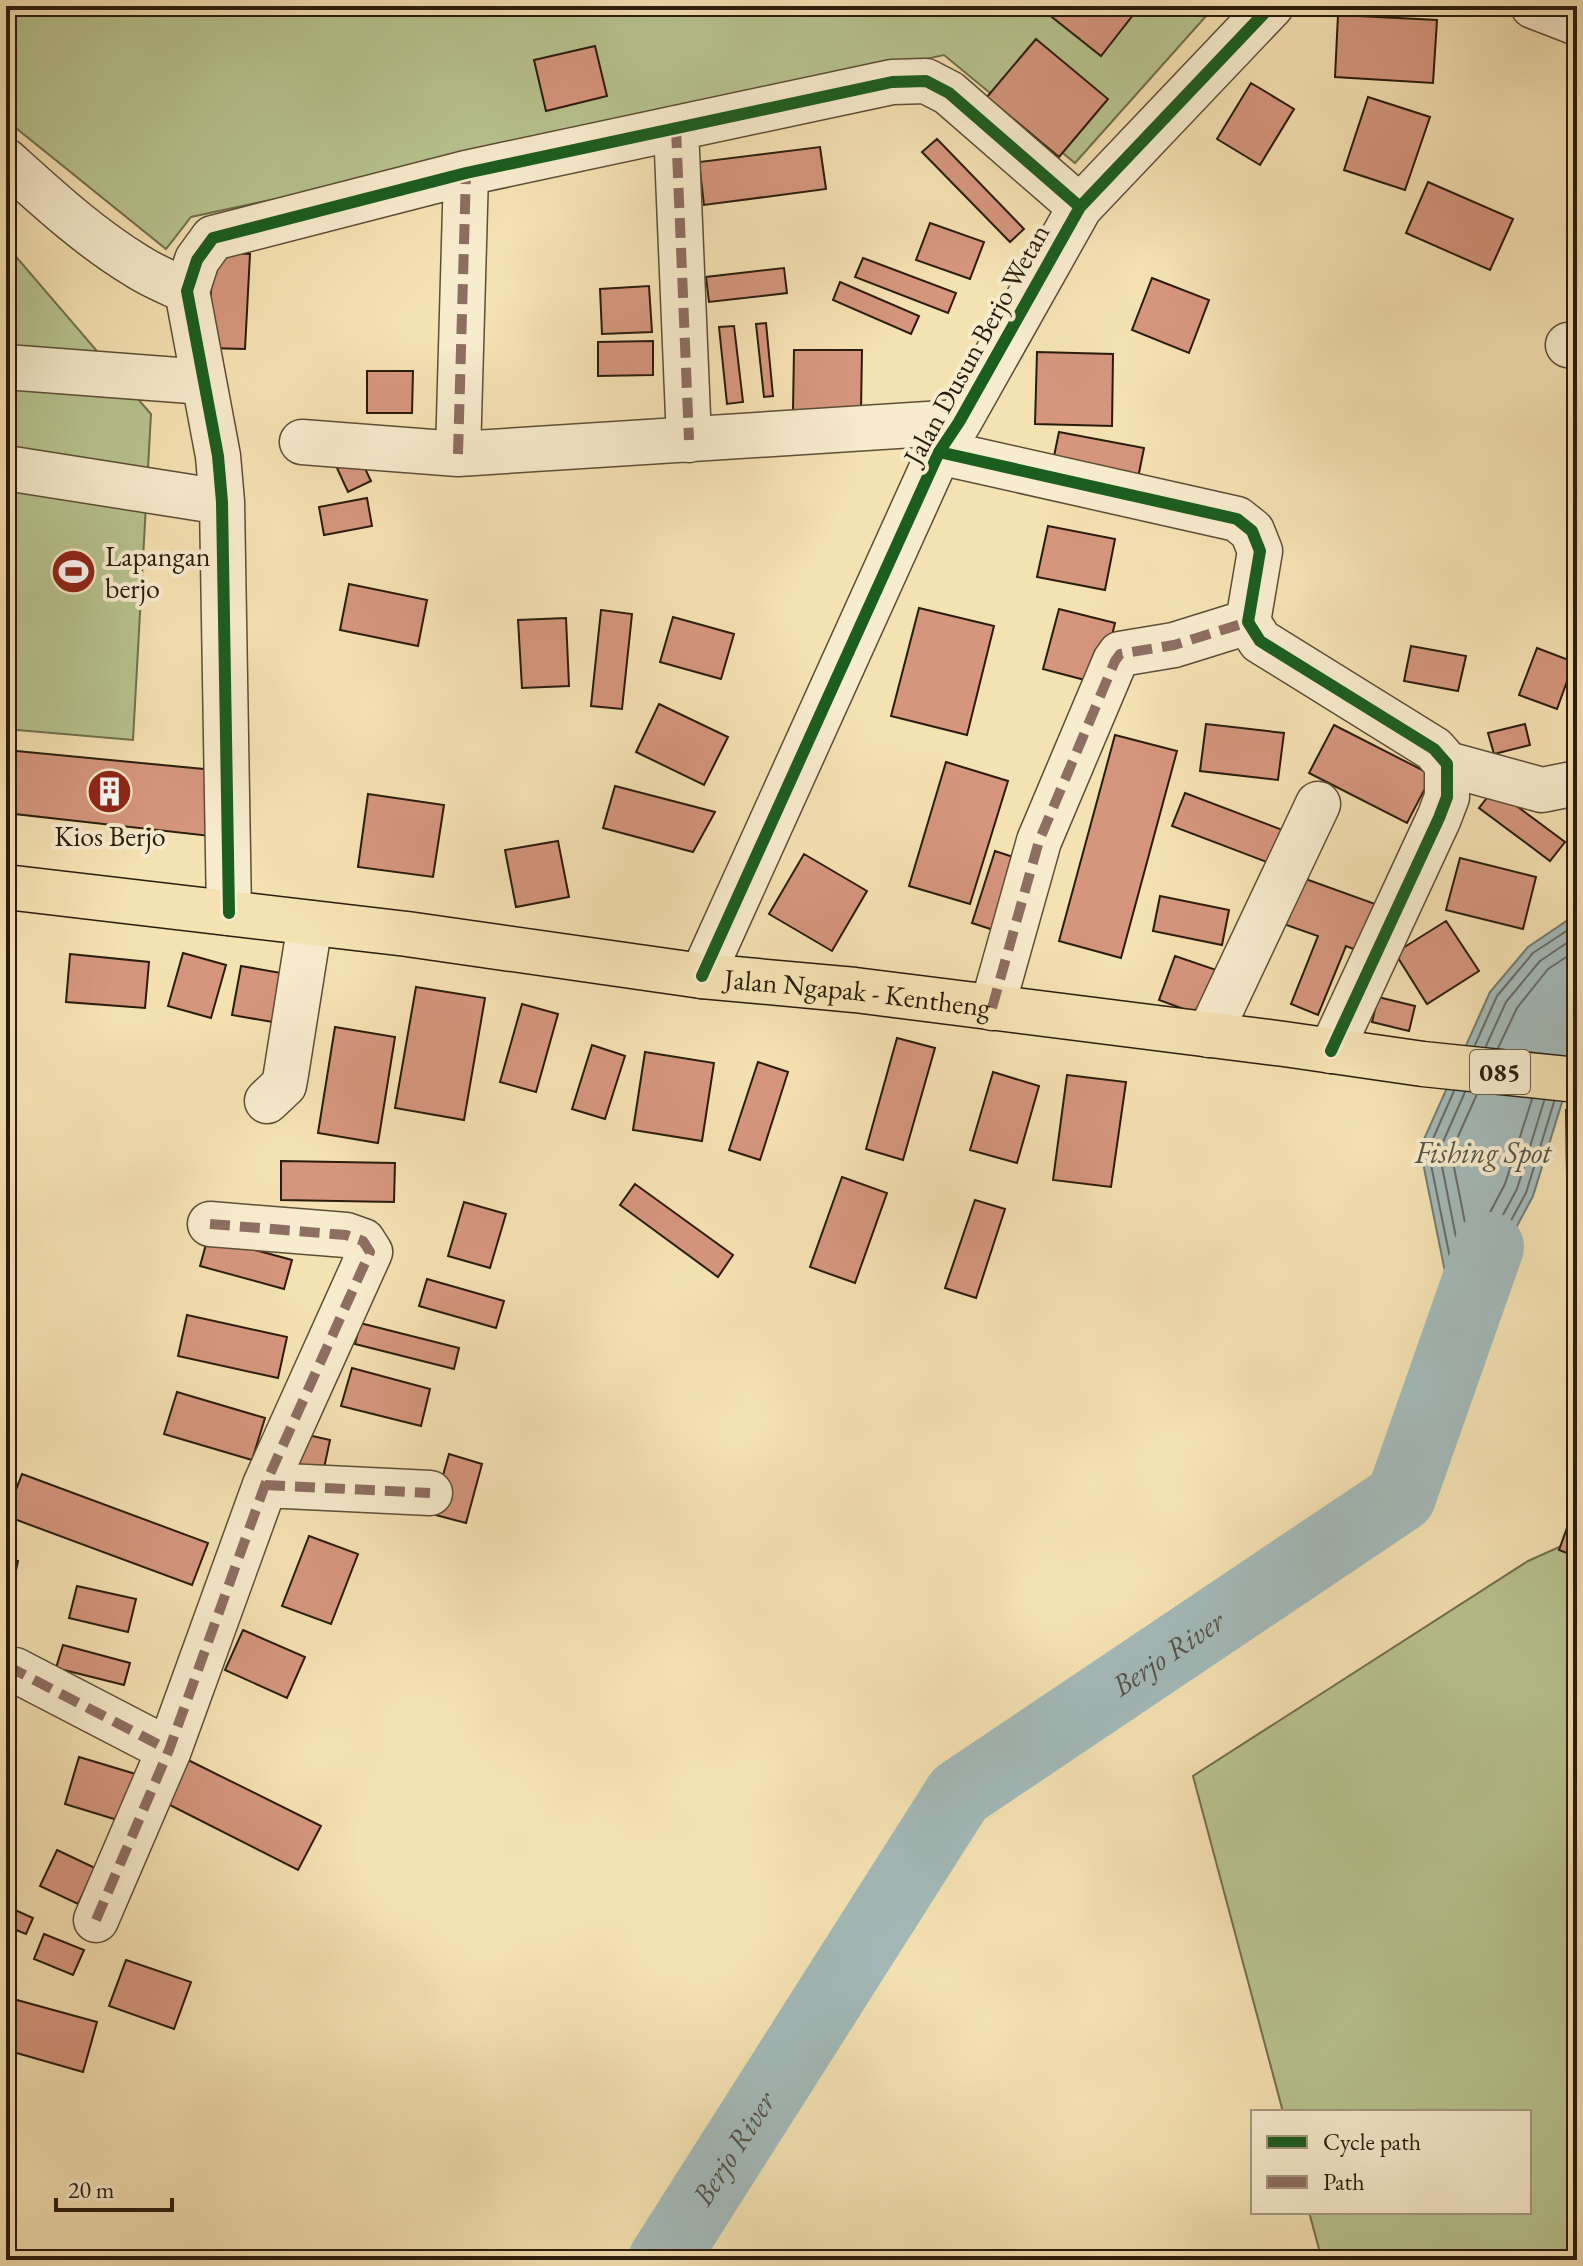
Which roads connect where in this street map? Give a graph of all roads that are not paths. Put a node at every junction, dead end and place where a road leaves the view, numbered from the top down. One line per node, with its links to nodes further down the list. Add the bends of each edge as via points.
1 (1271, 6): 7 (street, Jalan Dusun Berjo Wetan)
2 (1533, 6): 3 (street)
3 (1577, 23)
4 (676, 128): 6 (street); 7 (street, via 892,82 926,81 949,93); 12 (street)
5 (6, 161): 8 (street, via 100,241)
6 (466, 173): 8 (street, via 213,238 197,260); 14 (street)
7 (1080, 207): 11 (street, Jalan Dusun Berjo Wetan)
8 (187, 291): 10 (street)
9 (6, 367): 10 (street)
10 (204, 382): 16 (street)
11 (949, 437): 12 (street); 17 (street, via 1237,519 1252,531 1260,551); 24 (street, Jalan Dusun Berjo Wetan)
12 (689, 440): 14 (street)
13 (302, 442): 14 (street)
14 (458, 454)
15 (6, 468): 16 (street)
16 (222, 502): 22 (street)
17 (1248, 622): 18 (street, via 1260,641 1434,749); 25 (street, via 1174,645 1120,654 1115,661 1039,841)
18 (1447, 764): 19 (street, via 1542,790); 27 (street, via 1447,797 1439,818)
19 (1577, 783)
20 (1318, 804): 26 (street)
21 (6, 887): 22 (main road, Jalan Ngapak - Kentheng / 085)
22 (229, 913): 23 (main road, Jalan Ngapak - Kentheng / 085)
23 (310, 923): 24 (main road, Jalan Ngapak - Kentheng / 085); 29 (street, via 284,1085)
24 (702, 976): 25 (main road, Jalan Ngapak - Kentheng / 085)
25 (992, 1008): 26 (main road, Jalan Ngapak - Kentheng / 085)
26 (1209, 1035): 27 (main road, Jalan Ngapak - Kentheng / 085)
27 (1331, 1051): 28 (main road, Jalan Ngapak - Kentheng / 085)
28 (1577, 1080)
29 (267, 1101)
30 (210, 1224): 31 (street, via 346,1235 363,1241 370,1252)
31 (265, 1485): 32 (street); 34 (street)
32 (430, 1493)
33 (6, 1670): 34 (street)
34 (169, 1750): 35 (street)
35 (96, 1920)

